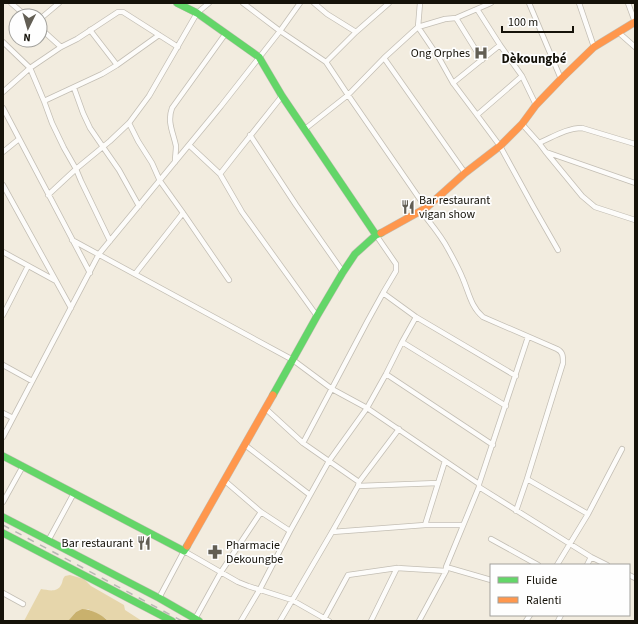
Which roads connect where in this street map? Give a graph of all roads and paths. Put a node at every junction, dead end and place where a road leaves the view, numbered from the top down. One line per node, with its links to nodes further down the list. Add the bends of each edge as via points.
1 (59, 3): 14 (street)
2 (178, 3): 15 (street)
3 (208, 3): 15 (street)
4 (243, 3): 20 (street)
5 (300, 3): 20 (street)
6 (314, 3): 21 (street)
7 (389, 3): 21 (street)
8 (420, 3): 18 (street)
9 (491, 3): 13 (street)
10 (529, 3): 39 (street)
11 (579, 3): 30 (street)
12 (628, 3): 17 (street)
13 (477, 8): 16 (street); 27 (street)
14 (48, 12)
15 (197, 13): 23 (street); 29 (street)
16 (456, 18): 18 (street); 34 (street)
17 (635, 22): 22 (street)
18 (418, 27): 33 (street); 40 (street)
19 (90, 30): 25 (street, via 118,12 123,12); 28 (street); 36 (street)
20 (280, 31): 32 (street); 35 (street)
21 (356, 32): 35 (street)
22 (618, 32): 30 (street); 31 (street)
23 (226, 33): 32 (street); 61 (street, via 172,108 170,122 176,148)
24 (48, 35): 28 (street)
25 (159, 35): 29 (street); 36 (street)
26 (3, 42): 37 (street)
27 (500, 45): 34 (street); 38 (street)
28 (61, 47): 37 (street)
29 (178, 47): 49 (street, via 149,96)
30 (594, 47): 39 (street)
31 (635, 47)
32 (259, 57): 44 (street); 56 (street)
33 (384, 58): 43 (street); 63 (street)
34 (482, 60): 40 (street)
35 (326, 62): 43 (street)
36 (117, 65): 41 (street)
37 (30, 68): 42 (street); 45 (street)
38 (522, 76): 46 (street); 48 (street)
39 (561, 80): 46 (street)
40 (453, 83): 48 (street)
41 (74, 88): 45 (street); 58 (street, via 90,128)
42 (3, 92)
43 (348, 95): 51 (street); 70 (street, via 408,181)
44 (282, 96): 51 (street); 52 (street)
45 (44, 101): 62 (street, via 52,123)
46 (536, 105): 50 (street)
47 (3, 108): 53 (street)
48 (477, 115): 57 (street)
49 (129, 123): 58 (street); 65 (street)
50 (522, 124): 54 (street); 57 (street)
51 (305, 129): 73 (street)
52 (250, 135): 64 (street); 80 (street)
53 (19, 139): 60 (street); 68 (street)
54 (539, 143): 55 (street, via 575,128 582,128); 59 (street)
55 (635, 144)
56 (189, 145): 61 (street); 64 (street)
57 (500, 146): 63 (street); 76 (street)
58 (103, 147): 62 (street); 69 (street)
59 (545, 151): 66 (street); 72 (street, via 595,208)
60 (3, 152)
61 (175, 162): 65 (street)
62 (76, 169): 68 (street); 75 (street)
63 (465, 173): 70 (street)
64 (220, 174): 88 (street, via 242,212)
65 (160, 181): 69 (street); 71 (street)
66 (635, 183)
67 (3, 185): 84 (street)
68 (48, 194): 74 (street)
69 (139, 206): 75 (street)
70 (423, 209): 73 (street); 90 (street, via 448,248 477,312)
71 (183, 213): 82 (street); 83 (street)
72 (635, 220)
73 (376, 235): 80 (street, via 355,254); 85 (street, via 397,268)
74 (72, 240): 78 (street); 81 (street)
75 (110, 241): 78 (street)
76 (558, 250)
77 (3, 252): 79 (street)
78 (99, 254): 81 (street); 82 (street)
79 (28, 266): 84 (street); 87 (street)
80 (343, 272): 88 (street)
81 (90, 273): 86 (street)
82 (135, 274): 92 (street)
83 (229, 280)
84 (56, 281): 86 (street)
85 (383, 293): 89 (street); 97 (street)
86 (71, 308): 96 (street)
87 (3, 315)
88 (317, 316): 92 (street)
89 (416, 316): 91 (street); 95 (street)
90 (528, 337): 95 (street); 113 (street, via 560,351 563,354 563,363)
91 (402, 342): 94 (street); 98 (street)
92 (293, 360): 97 (street); 100 (street)
93 (3, 365): 96 (street)
94 (386, 374): 99 (street); 107 (street)
95 (516, 376): 98 (street)
96 (32, 381): 102 (street)
97 (332, 389): 99 (street); 105 (street)
98 (506, 406): 107 (street)
99 (366, 408): 103 (street); 110 (street)
100 (266, 409): 105 (street); 106 (street)
101 (3, 413): 102 (street)
102 (13, 418): 104 (street)
103 (399, 429): 111 (street); 116 (street)
104 (3, 437)
105 (303, 443): 110 (street)
106 (245, 445): 114 (street); 119 (street)
107 (493, 445): 117 (street)
108 (622, 449): 123 (street)
109 (3, 456): 112 (street)
110 (329, 461): 116 (street); 119 (street)
111 (445, 461): 115 (street); 117 (street)
112 (23, 466): 118 (street); 120 (street)
113 (527, 479): 121 (street); 123 (street)
114 (225, 481): 122 (street); 133 (street)
115 (438, 483): 116 (street); 125 (street)
116 (359, 484): 129 (street)
117 (479, 486): 121 (street); 126 (street)
118 (74, 493): 131 (street); 133 (street)
119 (310, 496): 127 (street)
120 (3, 502)
121 (516, 510): 132 (street)
122 (261, 512): 127 (street); 141 (street)
123 (588, 514): 132 (street)
124 (3, 517): 131 (street)
125 (425, 525): 126 (street); 129 (street)
126 (463, 525): 140 (street)
127 (290, 531): 143 (street)
128 (3, 532): 150 (street)
129 (332, 532): 146 (street)
130 (490, 539): 135 (street)
131 (48, 541): 145 (street)
132 (570, 544): 134 (street); 136 (street)
133 (184, 551): 141 (street); 145 (street)
134 (591, 557): 137 (street); 138 (street)
135 (536, 564)
136 (558, 564)
137 (588, 564)
138 (605, 564)
139 (397, 568): 140 (street); 149 (street, via 348,574); 153 (street)
140 (446, 569): 142 (street); 154 (street)
141 (222, 572): 143 (street, via 238,582); 148 (street)
142 (490, 580)
143 (260, 589): 146 (street); 151 (street)
144 (3, 593): 147 (street)
145 (159, 598): 148 (street)
146 (292, 600): 149 (street); 152 (street)
147 (23, 604)
148 (197, 620)
149 (325, 620)
150 (172, 621)
151 (241, 621)
152 (280, 621)
153 (371, 621)
154 (420, 621)

